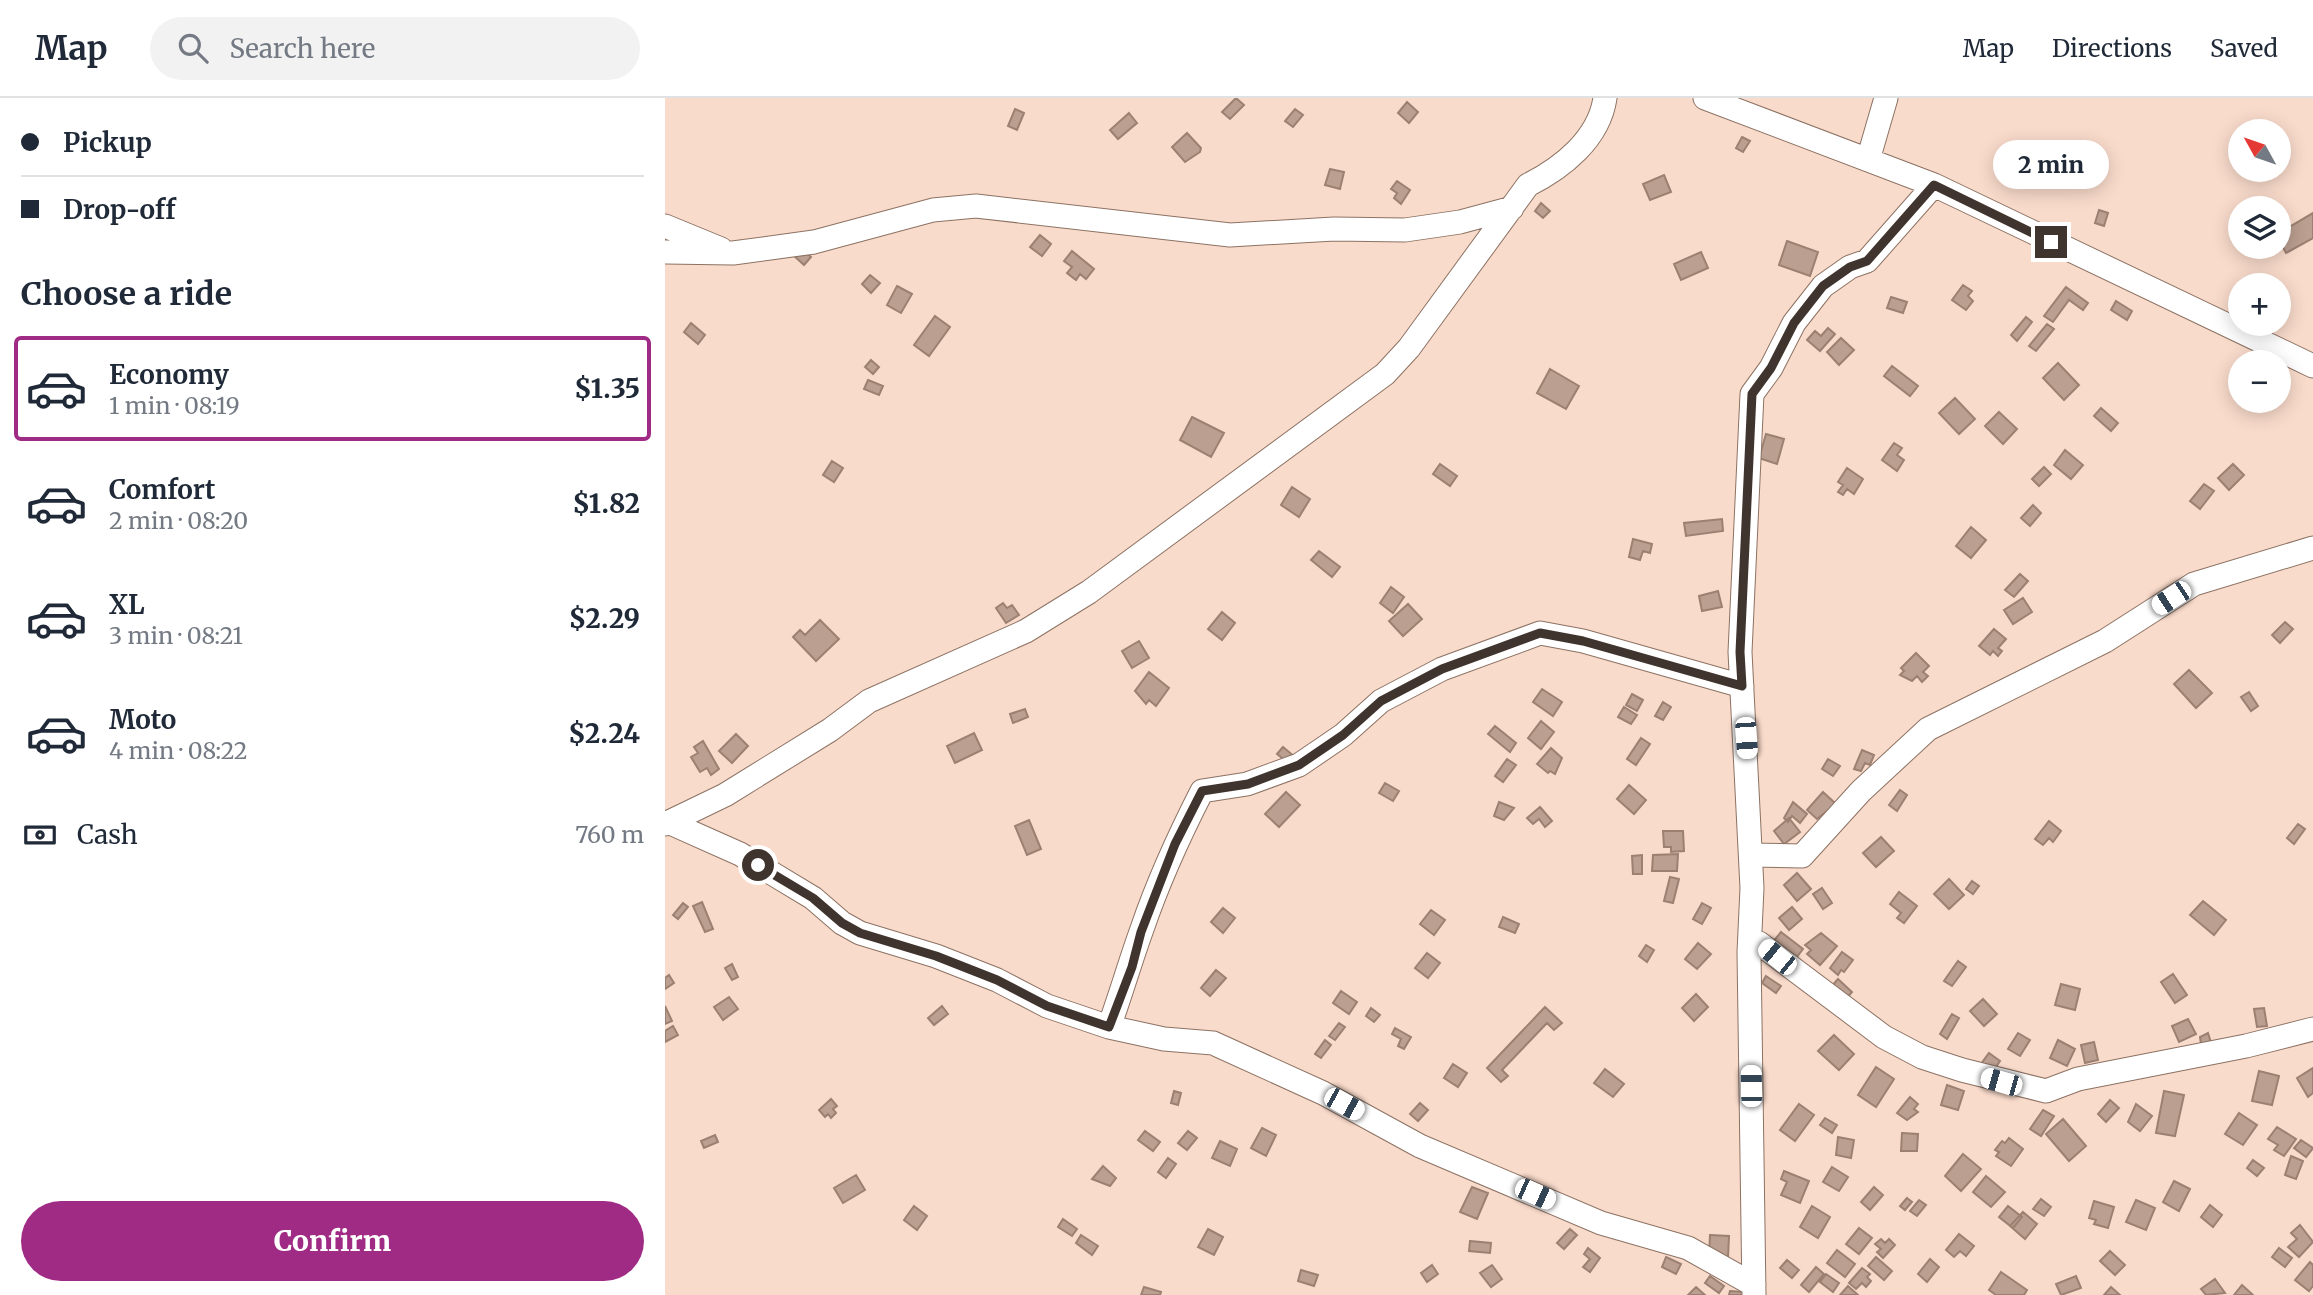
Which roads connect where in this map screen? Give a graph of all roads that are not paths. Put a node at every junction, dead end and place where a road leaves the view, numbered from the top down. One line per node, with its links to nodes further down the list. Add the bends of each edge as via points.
1 (1605, 98): 6 (street, via 1585,142 1554,172 1528,186)
2 (1705, 98): 4 (street)
3 (1886, 98): 4 (street)
4 (1868, 160): 5 (street)
5 (1934, 185): 10 (street); 12 (street, via 1867,261 1823,286 1794,323 1752,394)
6 (1511, 208): 9 (street, via 1405,230 1230,235 976,206 933,210 814,242); 13 (street, via 1385,374 1100,584 1026,631 869,701 831,730 725,795)
7 (665, 226): 9 (street)
8 (665, 252): 9 (street)
9 (733, 253)
10 (2313, 366)
11 (2313, 548): 14 (street, via 2194,583 2105,641 1928,729 1861,791 1802,856)
12 (1742, 686): 14 (street); 16 (street, via 1540,633 1442,669 1381,701 1299,765 1248,784 1202,791 1175,844)
13 (666, 823): 16 (street, via 740,854 860,933 936,956 1047,1006)
14 (1751, 855): 15 (street)
15 (1749, 952): 17 (street, via 1759,943 1884,1037 1921,1057 2046,1091 2078,1079); 18 (street)
16 (1109, 1027): 18 (street, via 1213,1043 1323,1093 1420,1146 1601,1223 1688,1248)
17 (2313, 1029)
18 (1758, 1292)

